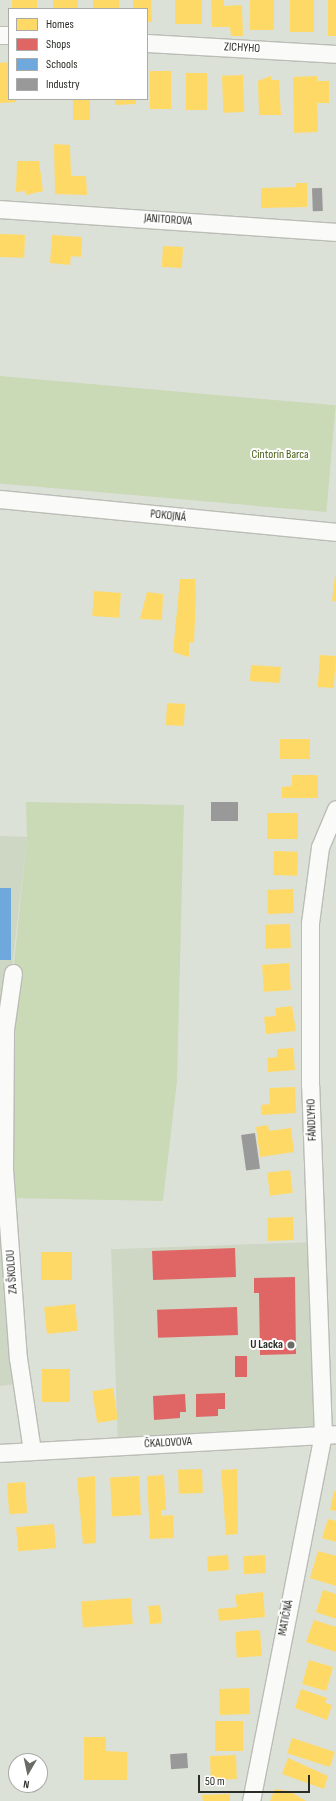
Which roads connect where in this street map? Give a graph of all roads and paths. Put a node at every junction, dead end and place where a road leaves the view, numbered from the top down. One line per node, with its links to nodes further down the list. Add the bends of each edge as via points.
1 (148, 43): 2 (street, ZICHYHO)
2 (336, 54)
3 (0, 209): 4 (street, JANITOROVA)
4 (336, 232)
5 (0, 500): 6 (street, POKOJNÁ)
6 (336, 532)
7 (336, 809): 9 (street, FÁNDLYHO, via 320,847 310,923 310,1085)
8 (13, 973): 10 (street, ZA ŠKOLOU, via 5,1029 4,1172 18,1358)
9 (329, 1434): 10 (street, ČKALOVOVA); 12 (street, MATIČNÁ)
10 (32, 1451): 11 (street, ČKALOVOVA)
11 (0, 1453)
12 (252, 1801)

